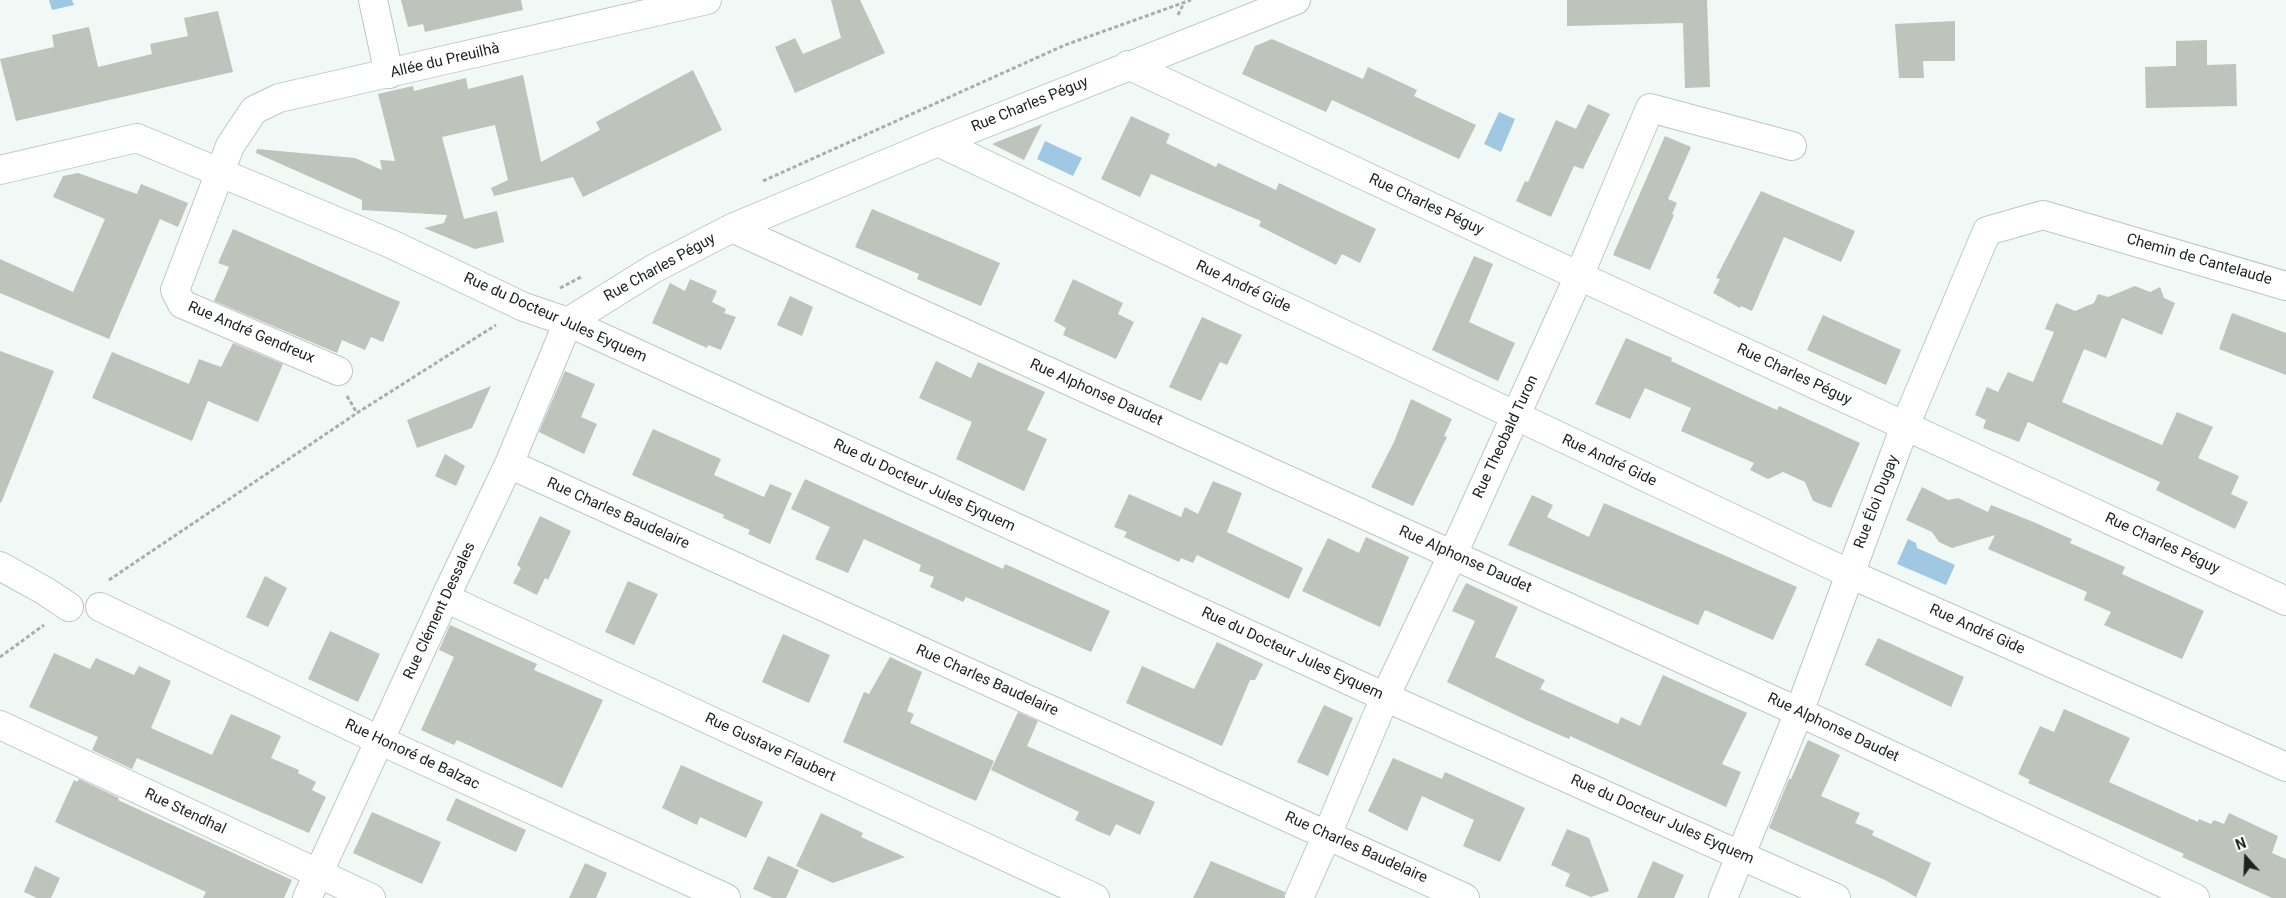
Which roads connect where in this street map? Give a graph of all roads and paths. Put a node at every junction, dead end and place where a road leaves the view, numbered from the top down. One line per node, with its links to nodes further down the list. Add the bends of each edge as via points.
1 (373, 0): 6 (street)
2 (707, 0): 4 (street, Allée du Preuilhà)
3 (1296, 0): 5 (street)
4 (664, 5): 6 (street, Allée du Preuilhà)
5 (1128, 65): 7 (street, Rue Charles Péguy); 13 (street, Rue Charles Péguy)
6 (389, 74): 10 (street, Allée du Preuilhà, via 279,98 254,110 230,146)
7 (938, 142): 11 (street, Rue Charles Péguy); 17 (street, Rue André Gide)
8 (1792, 146): 13 (street, Rue Theobald Turon, via 1650,108)
9 (0, 170): 10 (street, Rue du Docteur Jules Eyquem, via 137,138)
10 (220, 173): 15 (street, Rue du Docteur Jules Eyquem, via 389,243 524,307); 16 (street, Rue André Gendreux, via 175,290 182,304)
11 (732, 228): 15 (street, Rue Charles Péguy, via 653,269); 20 (street, Rue Alphonse Daudet)
12 (2113, 235): 14 (street, Chemin de Cantelaude); 18 (street, Rue Éloi Dugay, via 2043,215 1987,231)
13 (1579, 276): 17 (street, Rue Theobald Turon); 18 (street, Rue Charles Péguy)
14 (2286, 286)
15 (568, 322): 19 (street, Rue Clément Dessales); 27 (street, Rue du Docteur Jules Eyquem)
16 (338, 371)
17 (1516, 417): 20 (street, Rue Theobald Turon); 22 (street, Rue André Gide)
18 (1906, 426): 22 (street, Rue Éloi Dugay); 24 (street, Rue Charles Péguy)
19 (510, 464): 23 (street, Rue Clément Dessales); 32 (street, Rue Charles Baudelaire)
20 (1453, 554): 27 (street, Rue Theobald Turon); 28 (street, Rue Alphonse Daudet)
21 (0, 566): 25 (street)
22 (1850, 574): 28 (street, Rue Éloi Dugay); 31 (street, Rue André Gide)
23 (445, 598): 30 (street, Rue Clément Dessales); 37 (street, Rue Gustave Flaubert)
24 (2286, 601)
25 (69, 607)
26 (100, 607): 30 (street, Rue Honoré de Balzac)
27 (1385, 697): 32 (street, Rue Theobald Turon); 33 (street, Rue du Docteur Jules Eyquem)
28 (1799, 712): 33 (street, Rue Éloi Dugay); 42 (street, Rue Alphonse Daudet)
29 (0, 725): 34 (street, Rue Stendhal)
30 (381, 741): 34 (street, Rue Clément Dessales); 36 (street, Rue Honoré de Balzac)
31 (2286, 767)
32 (1327, 835): 38 (street, Rue Theobald Turon); 39 (street, Rue Charles Baudelaire)
33 (1740, 855): 40 (street, Rue Éloi Dugay); 41 (street, Rue du Docteur Jules Eyquem)
34 (312, 886): 35 (street, Rue Stendhal)
35 (371, 898)
36 (726, 898)
37 (1095, 898)
38 (1299, 898)
39 (1465, 898)
40 (1723, 898)
41 (1836, 898)
42 (2195, 898)

